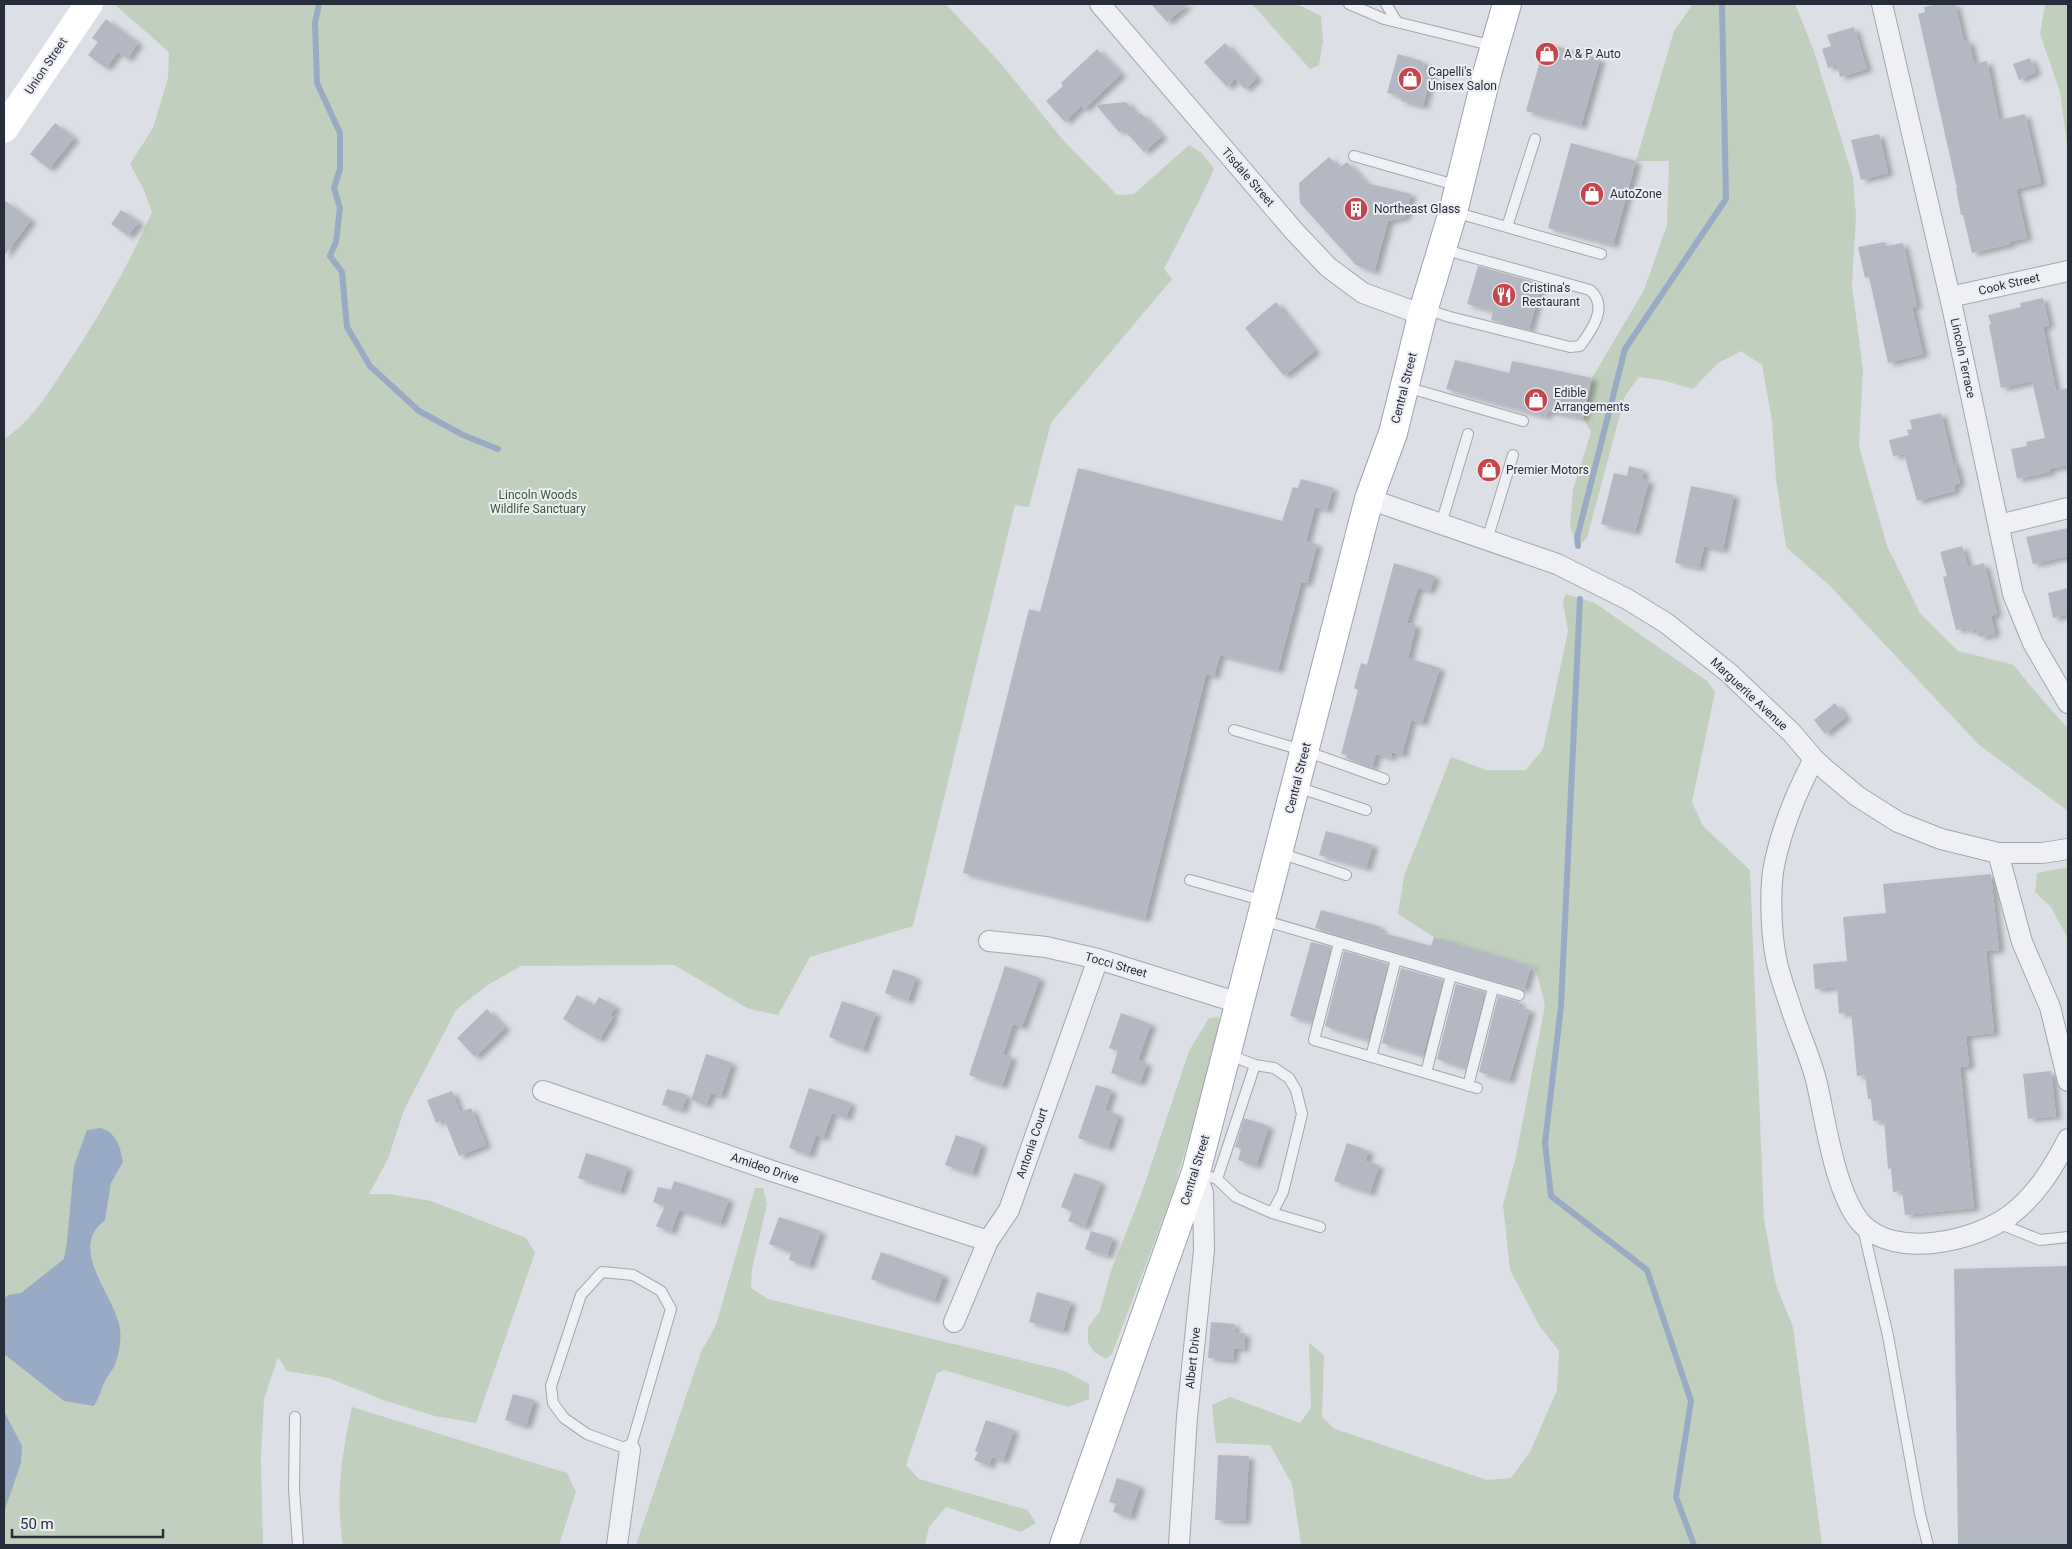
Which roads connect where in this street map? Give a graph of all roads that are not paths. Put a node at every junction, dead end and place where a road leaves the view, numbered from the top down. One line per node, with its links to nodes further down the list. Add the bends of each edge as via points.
1 (89, 4): 9 (main road, Union Street)
2 (1100, 4): 19 (street, Tisdale Street, via 1328,267 1363,293)
3 (1349, 4): 7 (lane)
4 (1386, 4): 7 (lane)
5 (1507, 4): 8 (main road, Central Street)
6 (1882, 4): 18 (street, Lincoln Terrace)
7 (1397, 22): 8 (lane)
8 (1495, 46): 12 (main road, Central Street)
9 (4, 129)
10 (1535, 139): 14 (lane)
11 (1354, 156): 12 (lane)
12 (1459, 186): 13 (main road, Central Street)
13 (1453, 212): 14 (lane); 15 (main road, Central Street)
14 (1507, 227): 16 (lane)
15 (1442, 249): 19 (main road, Central Street); 19 (lane, via 1590,290 1597,296 1600,306 1593,330 1580,346 1570,347)
16 (1601, 254)
17 (2068, 271): 18 (street, Cook Street)
18 (1950, 297): 27 (street, Lincoln Terrace)
19 (1423, 312): 20 (main road, Central Street)
20 (1405, 387): 21 (lane); 24 (main road, Central Street, via 1393,433)
21 (1523, 421)
22 (1468, 434): 26 (lane)
23 (1513, 455): 28 (lane)
24 (1369, 499): 26 (street, Marguerite Avenue); 31 (main road, Central Street)
25 (2068, 508): 27 (street)
26 (1441, 524): 28 (street, Marguerite Avenue)
27 (1999, 525): 29 (street, Lincoln Terrace, via 2015,604 2036,649)
28 (1487, 540): 32 (street, Marguerite Avenue, via 1557,564 1627,599 1666,623 1729,673)
29 (2068, 703)
30 (1234, 730): 31 (lane)
31 (1305, 751): 33 (lane); 34 (main road, Central Street)
32 (1814, 758): 37 (street, Marguerite Avenue, via 1857,796 1898,822 1941,840); 60 (street, via 1793,800 1774,862 1772,906 1776,958 1790,1008 1816,1078 1839,1179)
33 (1384, 779)
34 (1296, 787): 35 (lane); 38 (main road, Central Street)
35 (1366, 810)
36 (2068, 849): 37 (street, Marguerite Avenue, via 2042,853)
37 (1998, 852): 54 (street, via 2022,942 2050,1007)
38 (1279, 853): 39 (lane); 41 (main road, Central Street)
39 (1346, 874)
40 (1190, 880): 41 (lane)
41 (1264, 911): 43 (lane); 49 (main road, Central Street)
42 (989, 940): 44 (street, Tocci Street, via 1046,947)
43 (1339, 943): 45 (lane); 51 (lane, via 1314,1040)
44 (1098, 959): 49 (street, Tocci Street); 63 (street, Antonia Court, via 1009,1210)
45 (1396, 960): 46 (lane); 51 (lane)
46 (1451, 975): 47 (lane); 53 (lane)
47 (1493, 988): 48 (lane); 53 (lane, via 1472,1087)
48 (1519, 995)
49 (1239, 1003): 50 (main road, Central Street)
50 (1226, 1054): 52 (lane); 57 (main road, Central Street)
51 (1372, 1057): 53 (lane)
52 (1255, 1065): 57 (lane); 58 (lane, via 1274,1068 1289,1078 1296,1090 1302,1114 1283,1192)
53 (1426, 1073)
54 (2068, 1081)
55 (543, 1091): 63 (street, Amideo Drive, via 772,1171)
56 (2068, 1139): 59 (street, via 2053,1169 2036,1191)
57 (1207, 1176): 58 (lane, via 1236,1197); 69 (main road, Central Street); 70 (street, Albert Drive, via 1204,1250 1186,1417)
58 (1272, 1212): 61 (lane)
59 (1997, 1223): 60 (street, via 1962,1237 1921,1244 1891,1240); 62 (lane, via 2040,1240)
60 (1862, 1224): 71 (lane, via 1888,1336)
61 (1320, 1227)
62 (2068, 1237)
63 (988, 1241): 64 (street, Antonia Court)
64 (954, 1322)
65 (295, 1417): 67 (lane, via 294,1489)
66 (630, 1450): 66 (lane, via 671,1310 661,1291 633,1274 602,1272 581,1295 551,1386 553,1403 564,1418 587,1434); 68 (street)
67 (298, 1545)
68 (617, 1545)
69 (1064, 1545)
70 (1179, 1545)
71 (1928, 1545)

